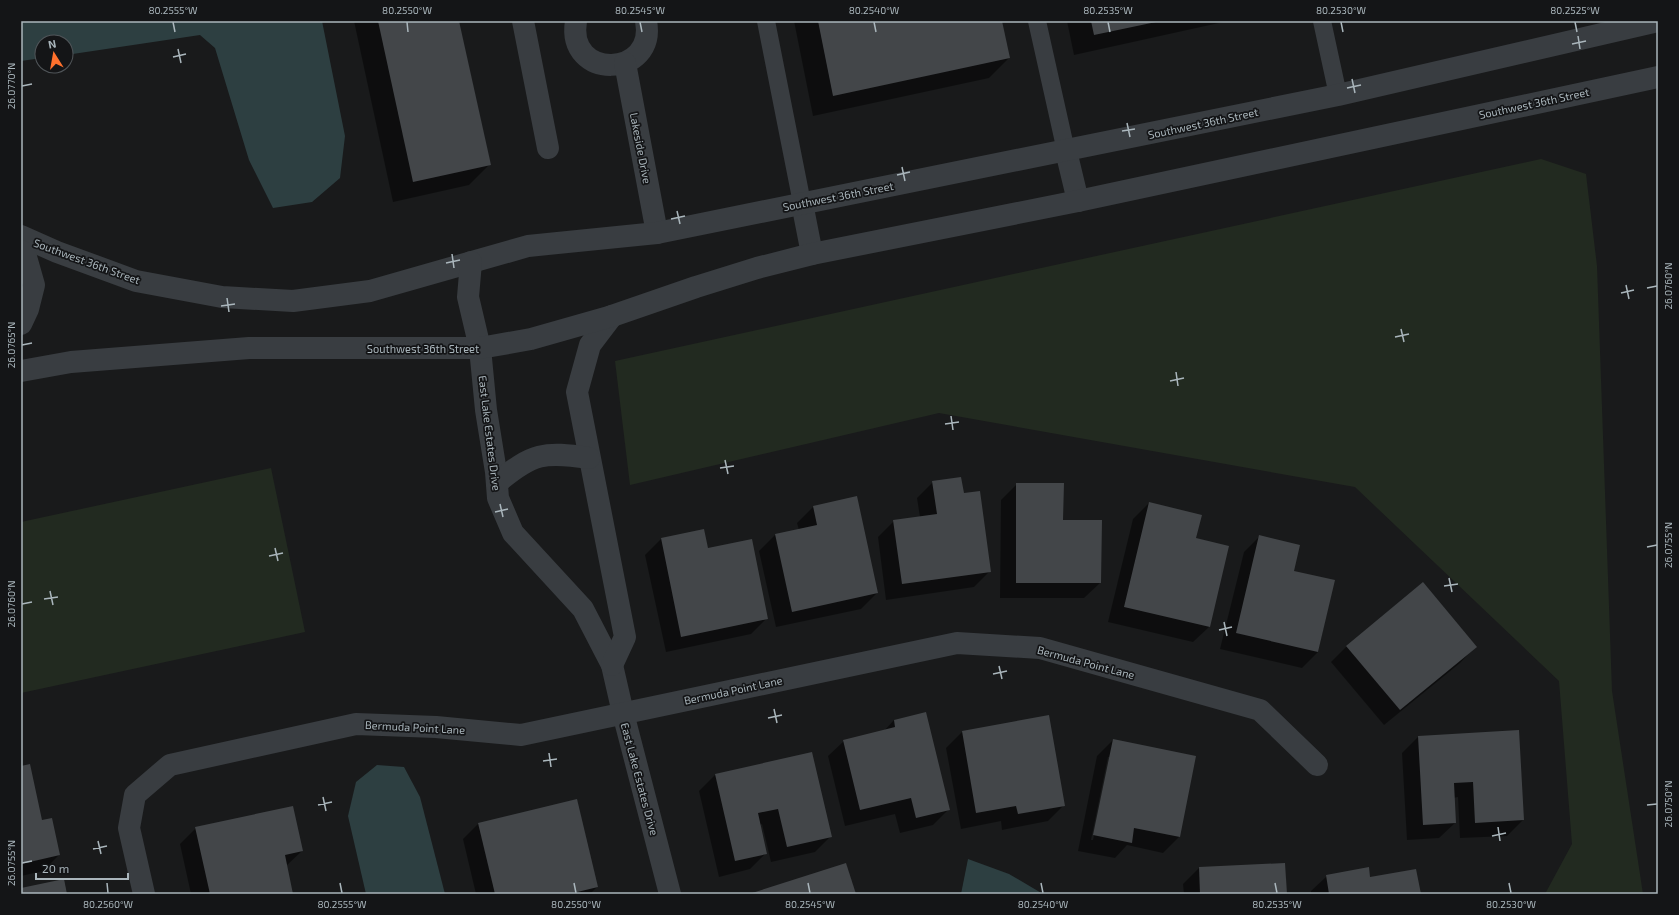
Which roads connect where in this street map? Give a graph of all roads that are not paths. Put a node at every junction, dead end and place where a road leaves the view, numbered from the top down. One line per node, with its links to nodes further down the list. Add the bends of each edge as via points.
1 (523, 21): 11 (street)
2 (576, 21): 8 (street, via 577,42 590,60 613,66)
3 (646, 21): 8 (street, via 647,35 643,47 636,56)
4 (766, 21): 14 (lane)
5 (1037, 21): 12 (lane)
6 (1322, 21): 10 (lane)
7 (1658, 21): 10 (street, Southwest 36th Street)
8 (625, 63): 15 (street, Lakeside Drive)
9 (1658, 76): 13 (street, Southwest 36th Street)
10 (1338, 95): 12 (street, Southwest 36th Street)
11 (548, 148)
12 (1066, 151): 13 (street); 14 (street, Southwest 36th Street)
13 (1078, 201): 18 (street, Southwest 36th Street)
14 (802, 203): 15 (street, Southwest 36th Street); 18 (street)
15 (657, 232): 19 (street, Southwest 36th Street, via 528,246)
16 (21, 236): 19 (street, Southwest 36th Street, via 57,252 136,280 222,297 293,301 370,292)
17 (21, 251): 21 (street, via 26,257 34,285)
18 (812, 254): 20 (street, Southwest 36th Street, via 696,286)
19 (471, 262): 22 (street, East Lake Estates Drive, via 468,297)
20 (612, 316): 22 (street, Southwest 36th Street, via 531,339); 24 (street, via 590,345 577,392)
21 (21, 324)
22 (480, 348): 23 (street, Southwest 36th Street, via 249,348 71,362); 25 (street, East Lake Estates Drive)
23 (21, 371)
24 (589, 458): 25 (street, via 563,454 534,457 516,467); 26 (street, via 625,637)
25 (497, 483): 26 (street, East Lake Estates Drive, via 498,498 513,533 583,609)
26 (612, 664): 27 (street, East Lake Estates Drive)
27 (623, 713): 28 (street, Bermuda Point Lane, via 957,643 1040,648 1260,710); 29 (street, Bermuda Point Lane, via 521,736 436,727 356,724 170,765 135,794 129,828); 30 (street, East Lake Estates Drive)
28 (1317, 765)
29 (144, 894)
30 (670, 894)

